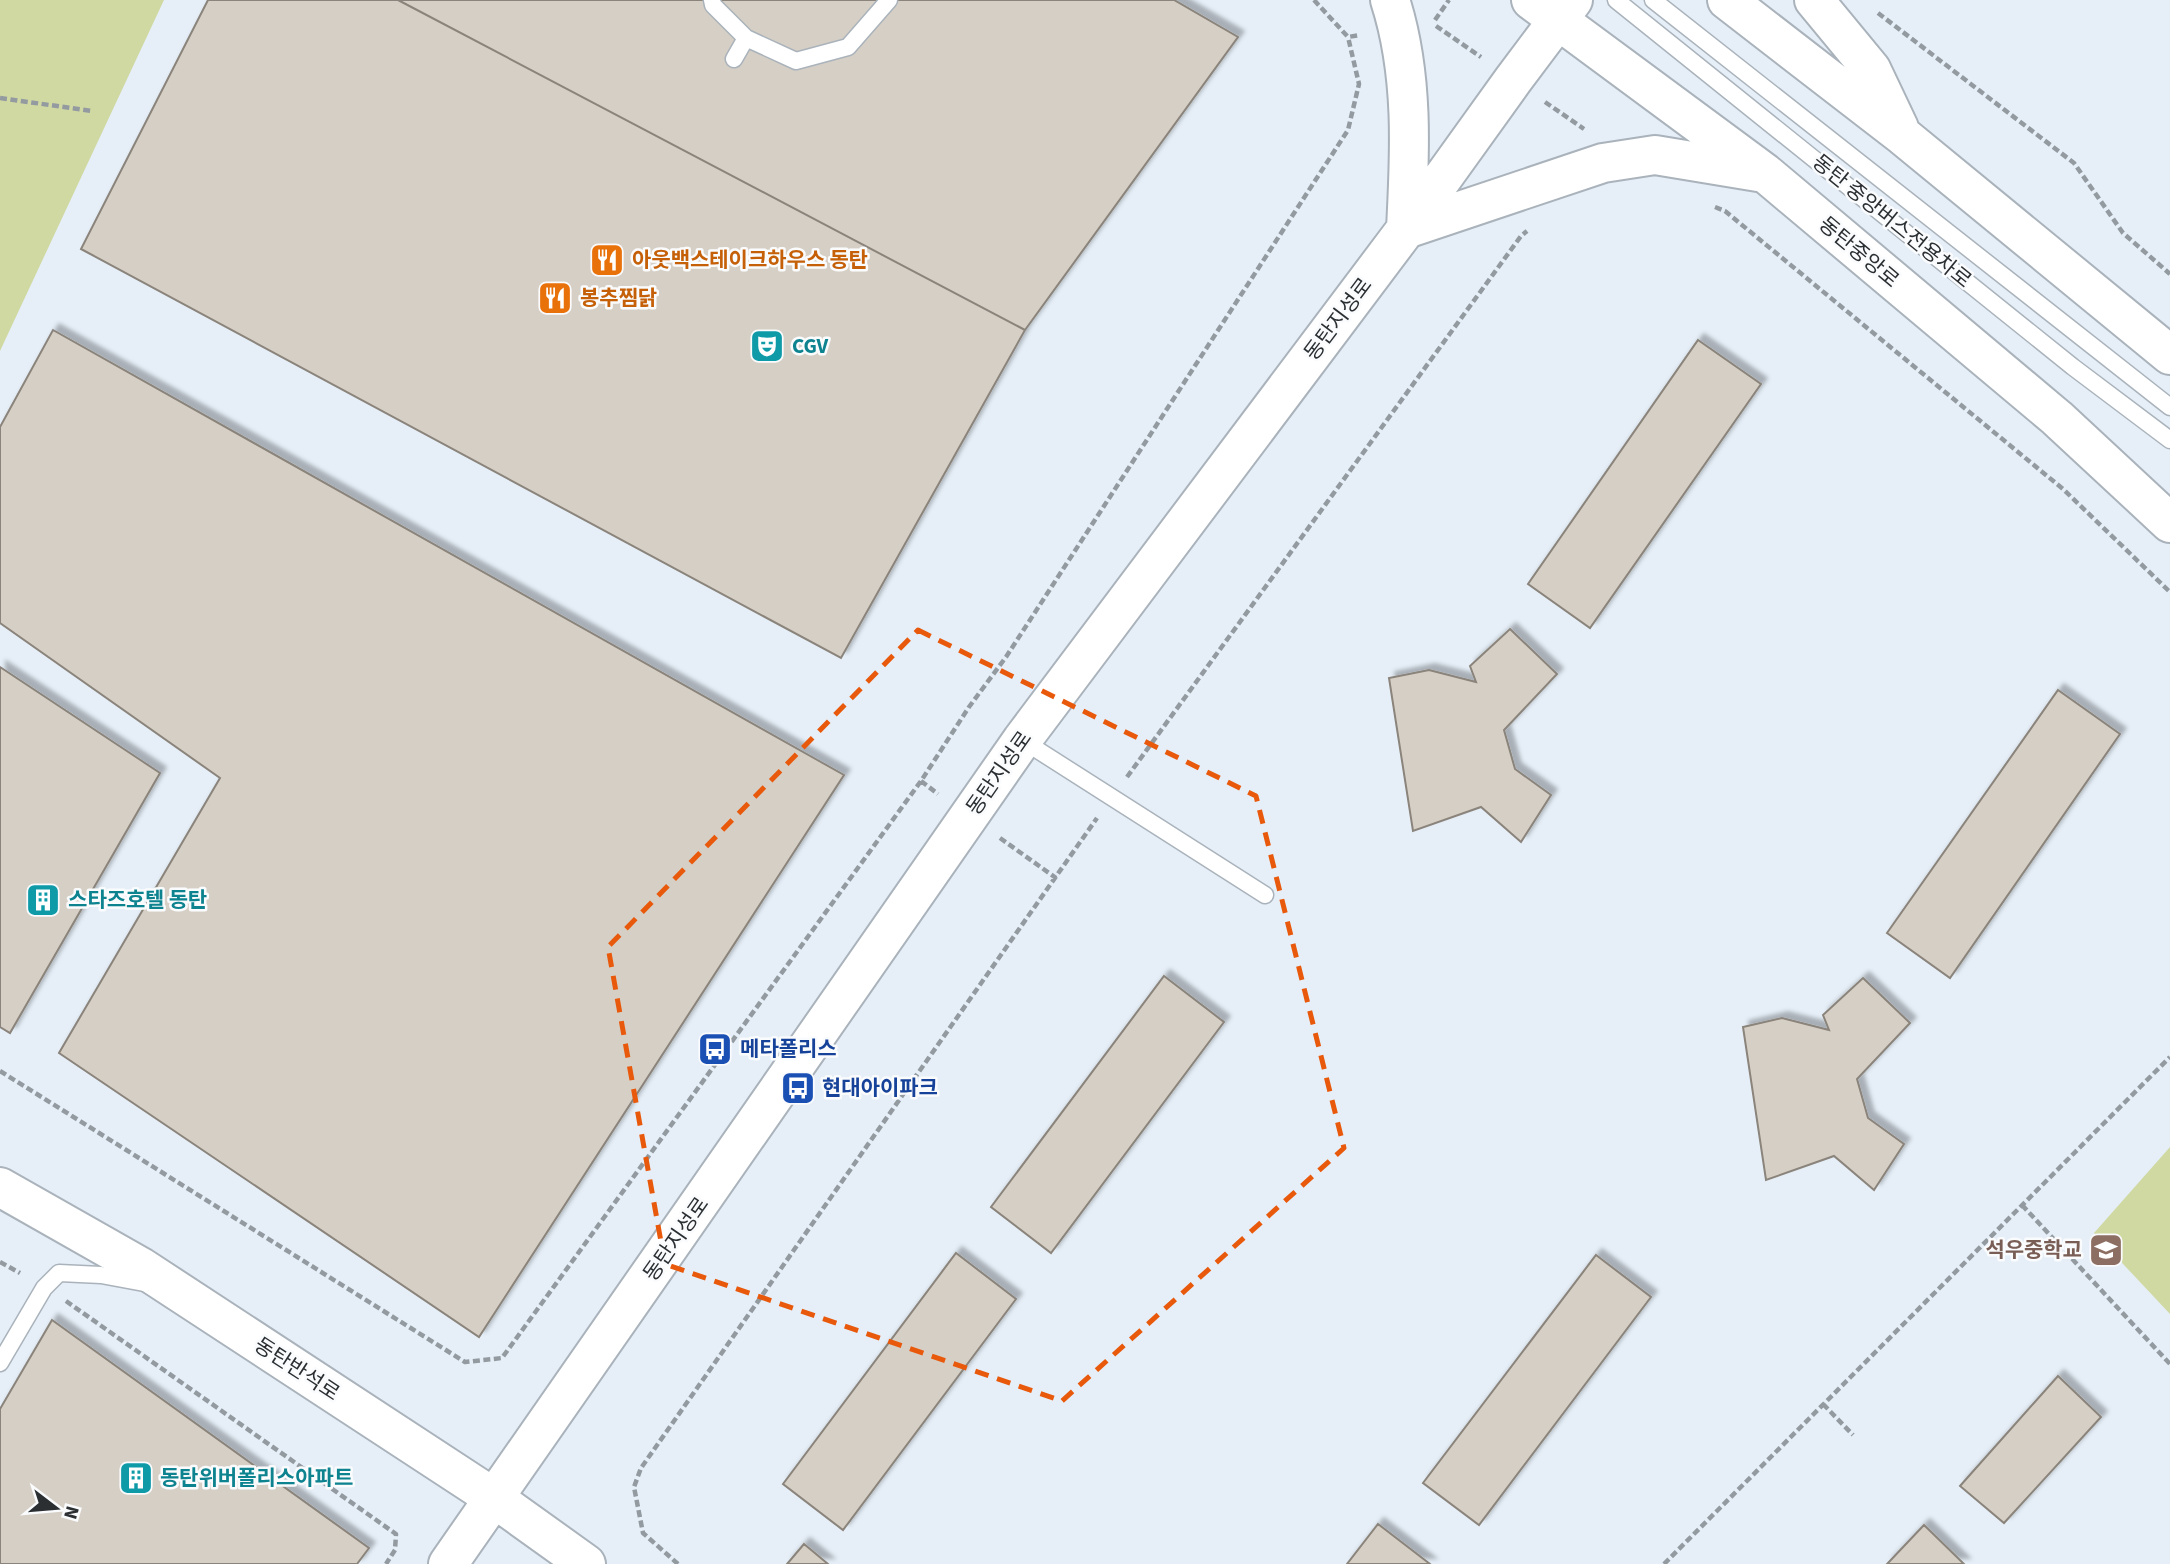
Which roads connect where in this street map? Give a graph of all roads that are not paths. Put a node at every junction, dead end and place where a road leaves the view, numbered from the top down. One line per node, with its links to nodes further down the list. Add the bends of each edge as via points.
1 (712, 0): 9 (lane)
2 (889, 0): 9 (lane, via 848,47 809,58 796,61)
3 (1390, 0): 13 (street, via 1399,29 1411,134)
4 (1616, 0): 16 (lane, 동탄 중앙버스전용차로)
5 (1653, 0): 15 (lane, 동탄 중앙버스전용차로)
6 (1727, 0): 11 (street)
7 (1814, 0): 11 (street, via 1871,69)
8 (1554, 6): 12 (street, 동탄중앙로); 13 (street, 동탄지성로)
9 (746, 38): 10 (lane)
10 (734, 59)
11 (1903, 136): 14 (street)
12 (1765, 173): 13 (street, via 1655,155 1603,163); 17 (street, 동탄중앙로, via 2057,418)
13 (1406, 229): 18 (street, 동탄지성로)
14 (2170, 355)
15 (2170, 407)
16 (2170, 440)
17 (2170, 523)
18 (1022, 740): 19 (lane); 23 (street, 동탄지성로)
19 (1265, 895)
20 (0, 1187): 21 (street, 동탄반석로)
21 (174, 1289): 22 (lane, via 59,1273 44,1287); 23 (street, 동탄반석로)
22 (0, 1363)
23 (494, 1497): 24 (street, 동탄지성로); 25 (street, 동탄반석로)
24 (448, 1564)
25 (586, 1564)

